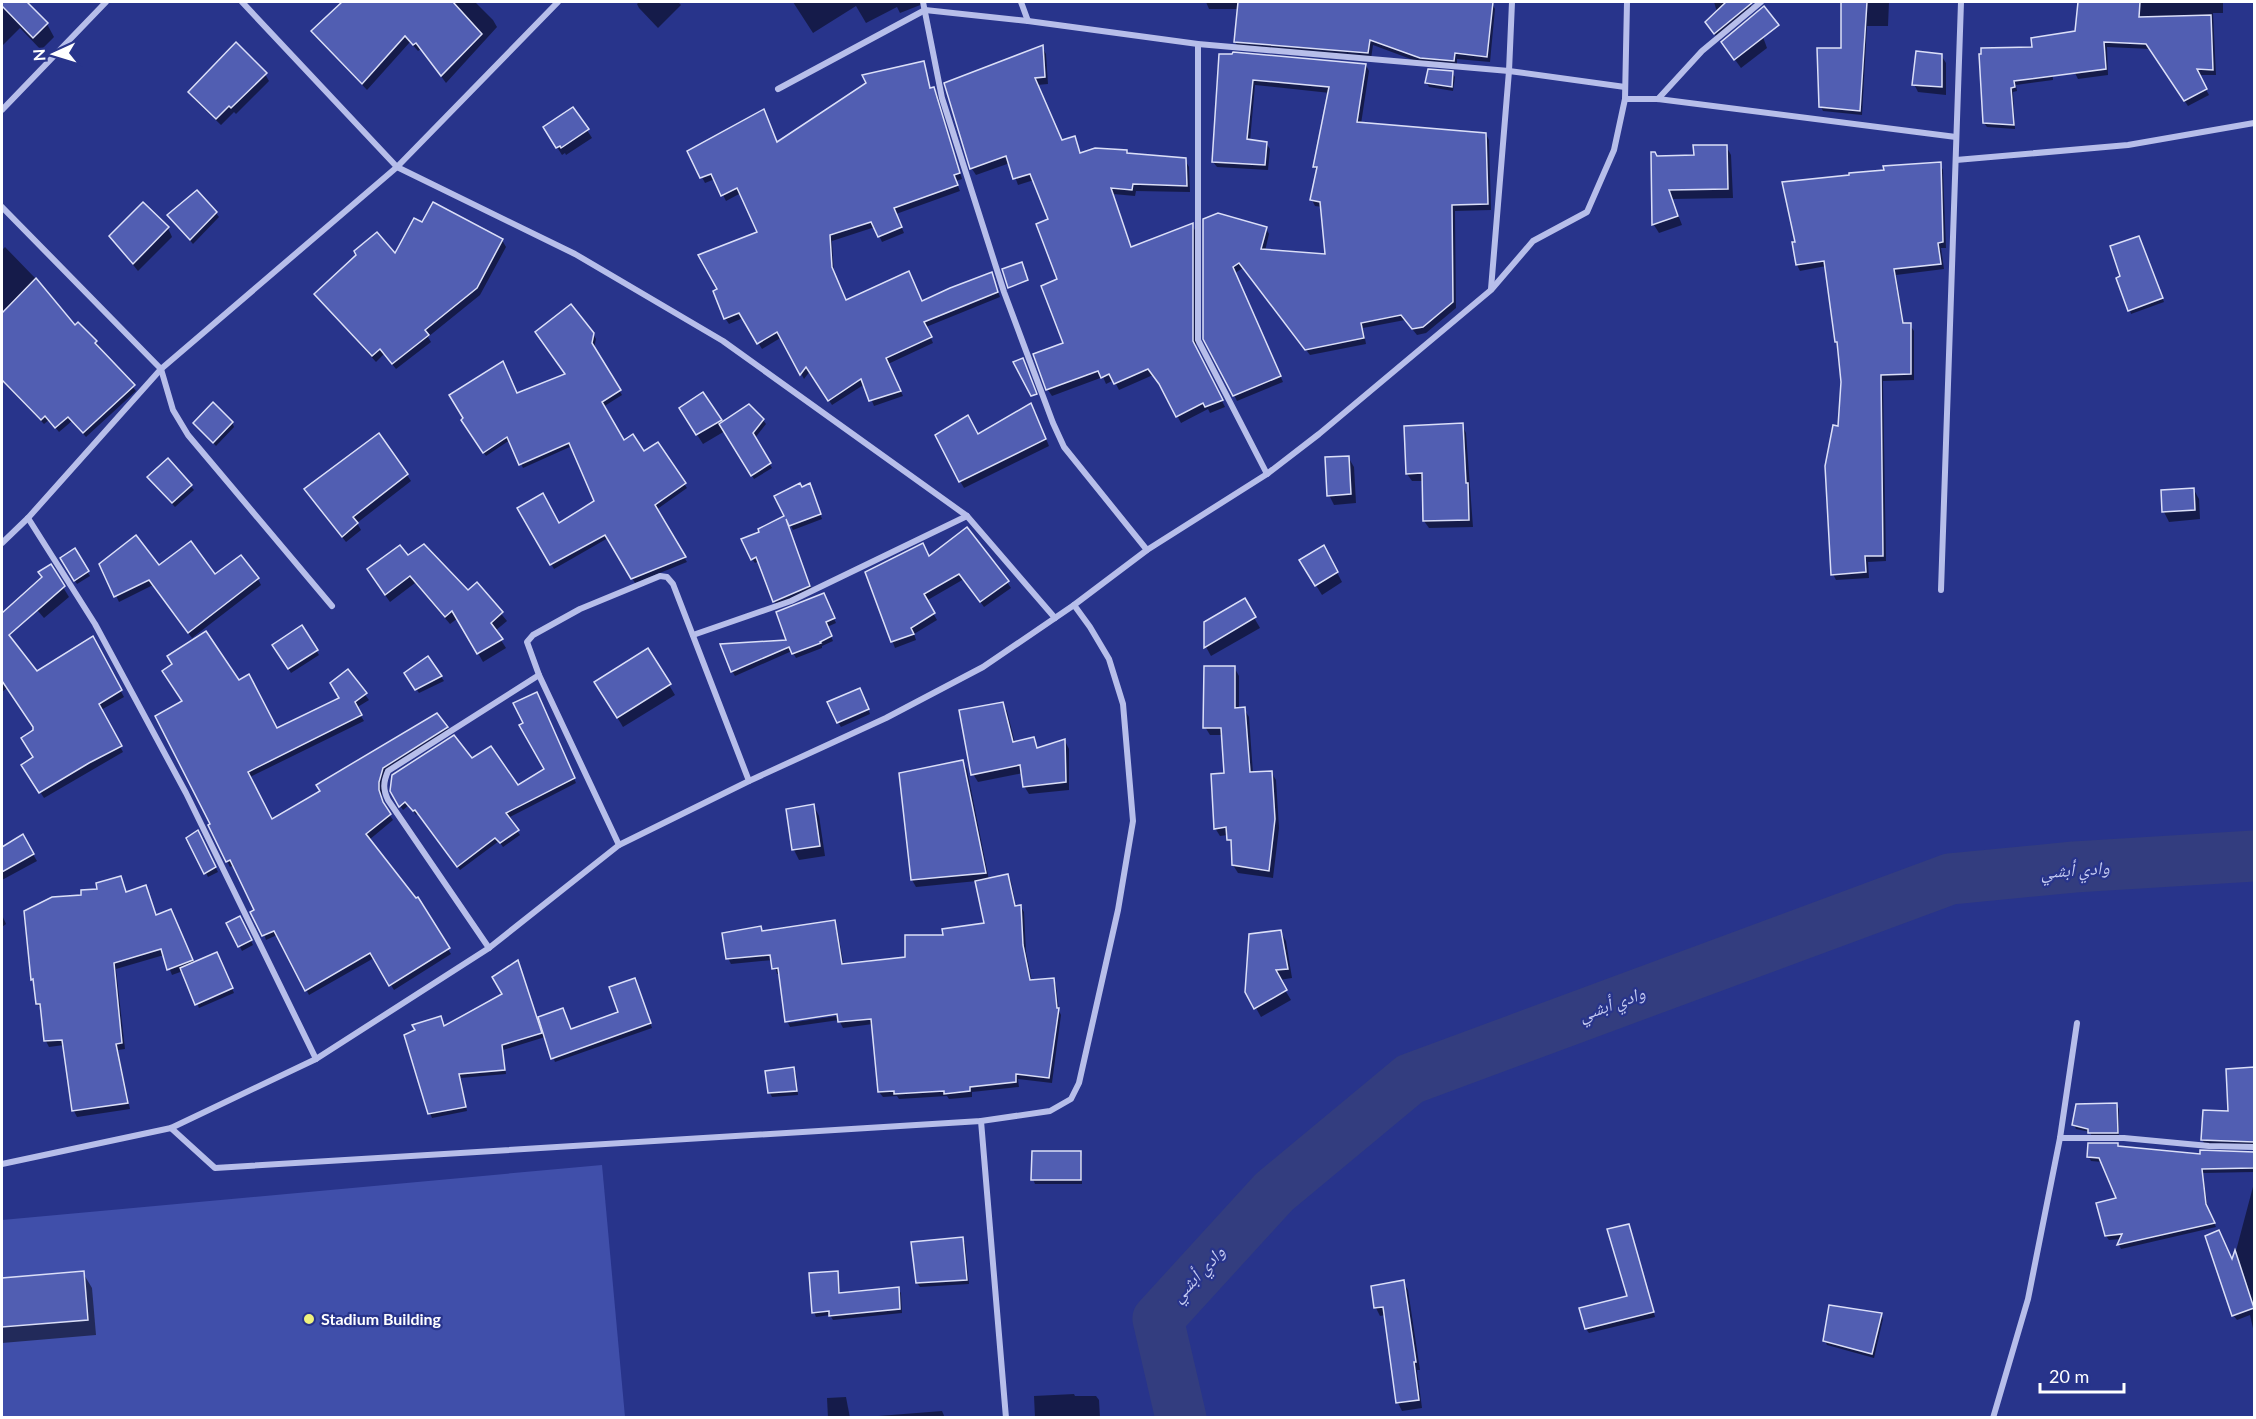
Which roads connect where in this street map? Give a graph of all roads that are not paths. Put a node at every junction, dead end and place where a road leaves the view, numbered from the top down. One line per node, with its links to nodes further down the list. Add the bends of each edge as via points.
1 (105, 2): 18 (street)
2 (242, 2): 22 (street)
3 (558, 2): 22 (street)
4 (923, 2): 10 (street)
5 (1021, 2): 11 (street)
6 (1512, 2): 13 (street)
7 (1627, 2): 14 (street)
8 (1761, 2): 17 (street, via 1702,51)
9 (1961, 2): 20 (street)
10 (925, 10): 11 (street); 15 (street); 30 (street, via 942,98 1004,292 1053,423 1064,447)
11 (1028, 21): 12 (street)
12 (1198, 44): 13 (street); 26 (street, via 1198,340)
13 (1509, 71): 14 (street); 24 (street)
14 (1625, 87): 16 (street)
15 (778, 89)
16 (1625, 99): 17 (street); 24 (street, via 1614,150 1587,212 1533,241)
17 (1658, 99): 20 (street)
18 (2, 110)
19 (2254, 123): 21 (street, via 2128,145)
20 (1956, 137): 21 (street)
21 (1956, 160): 31 (street)
22 (397, 167): 25 (street); 27 (street, via 575,254 704,330)
23 (2, 207): 25 (street)
24 (1491, 290): 26 (street)
25 (161, 369): 28 (street); 33 (street, via 172,410 188,435)
26 (1267, 474): 30 (street)
27 (967, 516): 34 (street); 35 (street, via 791,601)
28 (28, 518): 29 (street); 41 (street, via 95,624 180,783)
29 (2, 543)
30 (1147, 550): 32 (street)
31 (1941, 591)
32 (1074, 605): 34 (street); 42 (street, via 1109,659 1123,704 1133,821 1118,910 1079,1083 1071,1099 1050,1111)
33 (332, 606)
34 (1055, 618): 37 (street, via 983,667 886,718)
35 (693, 635): 36 (street, via 673,584 660,576 580,609 533,635 527,642); 37 (street)
36 (539, 675): 38 (street); 39 (street, via 388,771 384,780 388,800)
37 (749, 781): 38 (street)
38 (618, 845): 39 (street)
39 (489, 948): 41 (street)
40 (2077, 1023): 44 (street)
41 (316, 1059): 43 (street)
42 (981, 1121): 43 (street, via 215,1168); 47 (street)
43 (171, 1128): 46 (street)
44 (2060, 1137): 45 (street); 48 (street, via 2028,1299)
45 (2254, 1147)
46 (2, 1164)
47 (1006, 1418)
48 (1993, 1418)

